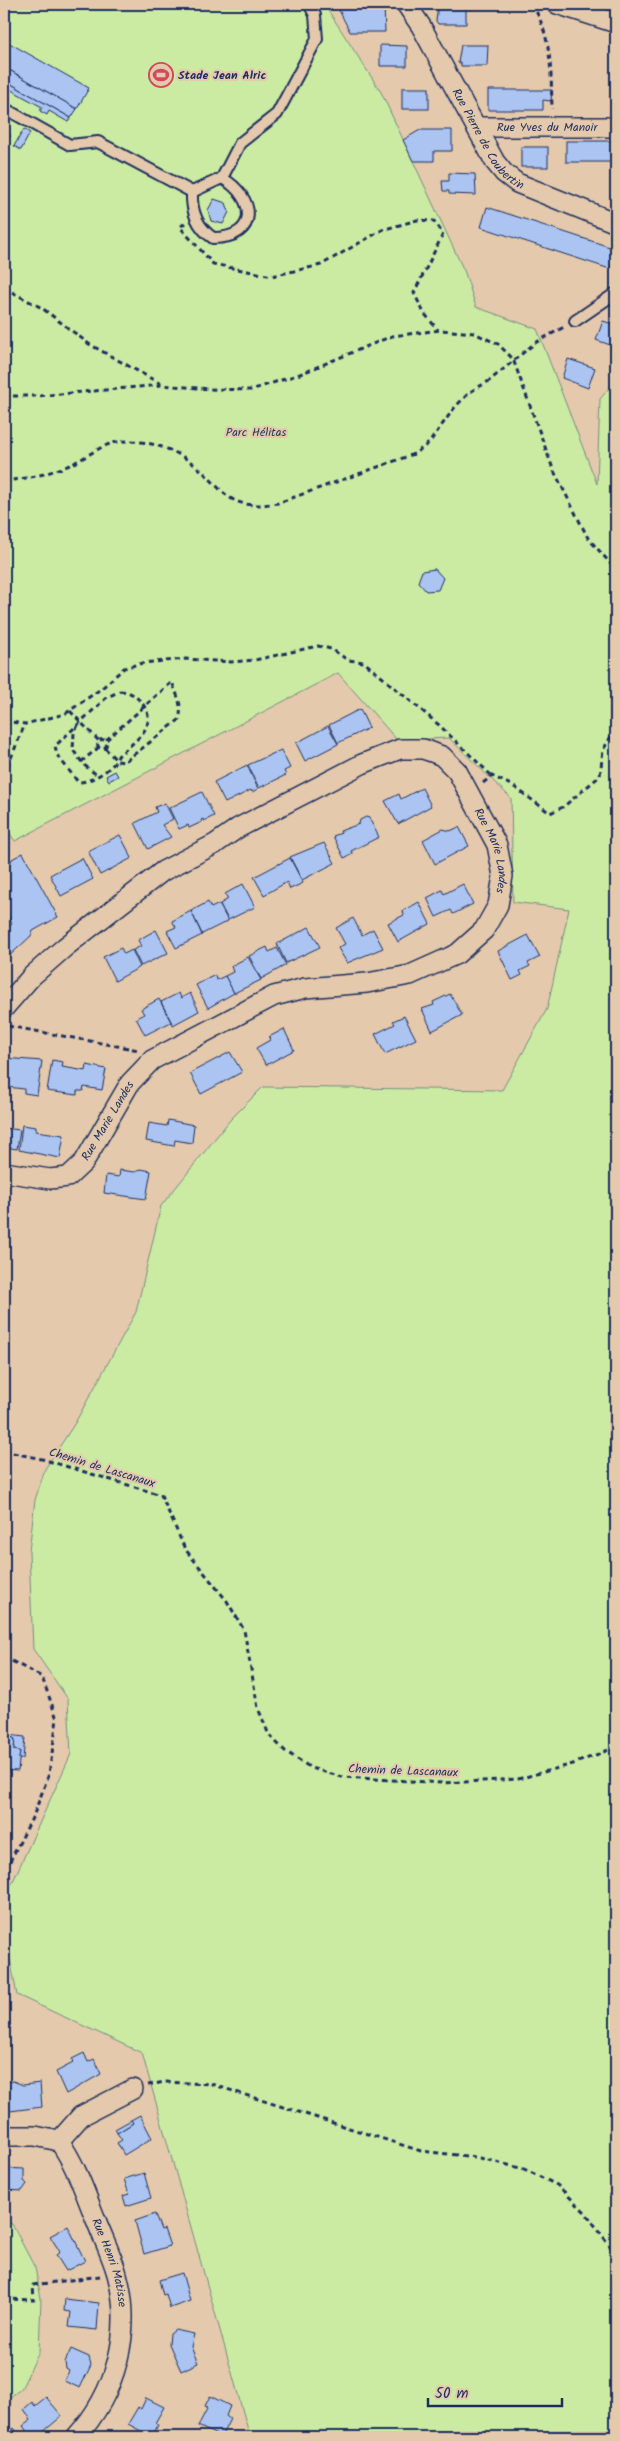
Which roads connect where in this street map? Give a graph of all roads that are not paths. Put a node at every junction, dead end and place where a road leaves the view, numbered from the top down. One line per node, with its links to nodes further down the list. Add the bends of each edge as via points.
1 (309, 4): 8 (lane, via 315,16 317,39 277,114 240,143)
2 (406, 4): 6 (street, Rue Pierre de Coubertin)
3 (557, 4): 4 (street)
4 (616, 23)
5 (4, 108): 9 (lane, via 70,145 98,142)
6 (477, 127): 7 (street, Rue Yves du Manoir); 10 (street, Rue Pierre de Coubertin, via 496,162 517,183)
7 (616, 127)
8 (222, 178): 9 (lane); 9 (lane, via 234,184 244,196 248,218 243,229 233,235 213,238 202,231 191,206)
9 (192, 192)
10 (616, 223)
11 (616, 293): 12 (lane)
12 (575, 320)
13 (4, 1008): 14 (street, Rue Marie Landes, via 32,976 65,947 163,872 238,828 362,764 400,749 423,749 442,756 457,771 497,845 503,876 498,906 484,930 457,954 410,975 367,983 305,988 274,996 152,1060 130,1083 84,1162 68,1177 50,1179)
14 (4, 1172)
15 (133, 2088): 17 (street, via 80,2116)
16 (4, 2136): 17 (street, via 35,2136)
17 (59, 2141): 18 (street, Rue Henri Matisse, via 73,2161 117,2274 122,2308 122,2341 112,2382 101,2406)
18 (76, 2437)

